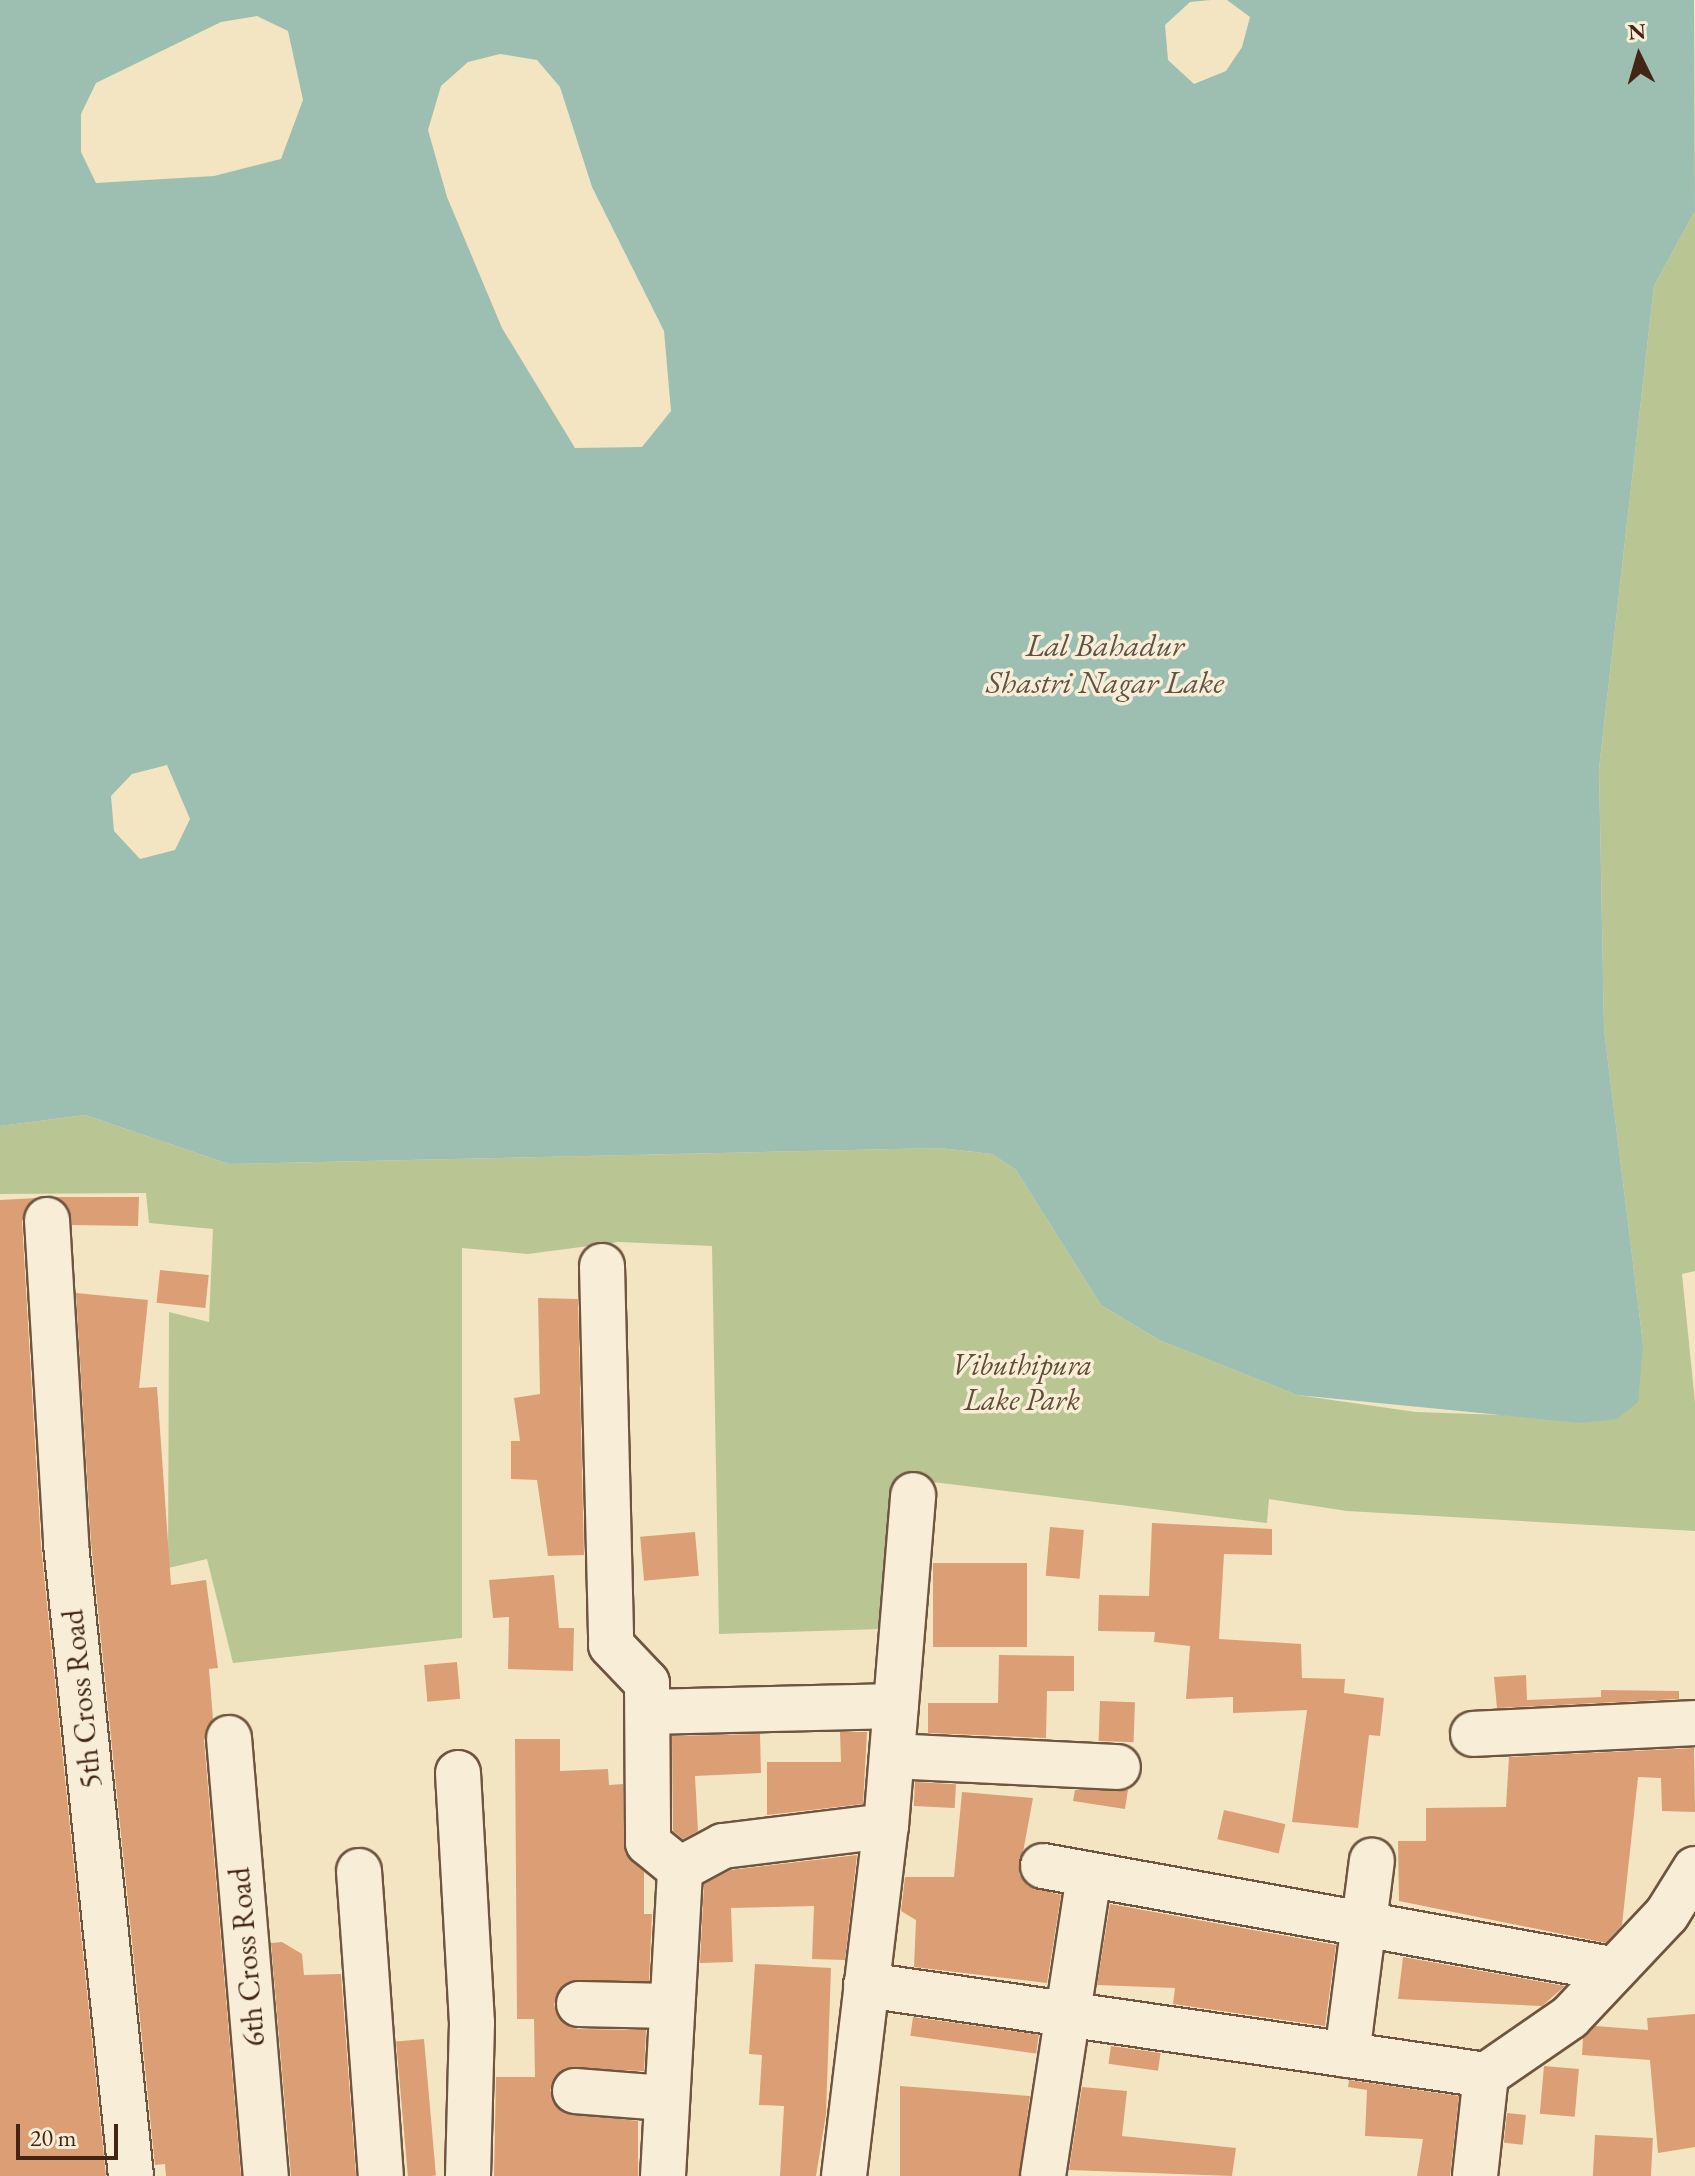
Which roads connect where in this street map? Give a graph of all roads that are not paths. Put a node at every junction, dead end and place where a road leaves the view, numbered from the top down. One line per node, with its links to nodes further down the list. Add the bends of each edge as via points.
1 (47, 1220): 29 (street, 5th Cross Road, via 66,1544)
2 (602, 1266): 5 (street, via 611,1645 645,1678)
3 (913, 1495): 4 (street)
4 (896, 1706): 5 (street); 9 (street)
5 (648, 1712): 15 (street, via 648,1843)
6 (1695, 1723): 7 (street)
7 (1473, 1734)
8 (229, 1738): 30 (street, 6th Cross Road)
9 (892, 1756): 10 (street); 12 (street)
10 (1118, 1767)
11 (458, 1773): 32 (street, via 472,2023)
12 (886, 1826): 15 (street, via 723,1846); 21 (street)
13 (1372, 1861): 19 (street)
14 (1043, 1866): 18 (street)
15 (680, 1869): 23 (street)
16 (1695, 1869): 20 (street, via 1667,1914)
17 (359, 1871): 31 (street)
18 (1089, 1875): 19 (street); 24 (street)
19 (1366, 1922): 20 (street); 25 (street)
20 (1611, 1969): 26 (street, via 1570,2017)
21 (866, 1985): 24 (street); 34 (street)
22 (579, 2004): 23 (street)
23 (670, 2006): 28 (street)
24 (1068, 2014): 25 (street); 35 (street)
25 (1347, 2055): 26 (street)
26 (1486, 2075): 36 (street)
27 (575, 2091): 28 (street)
28 (664, 2098): 33 (street)
29 (131, 2176)
30 (266, 2176)
31 (381, 2176)
32 (468, 2176)
33 (663, 2176)
34 (844, 2176)
35 (1043, 2176)
36 (1475, 2176)

